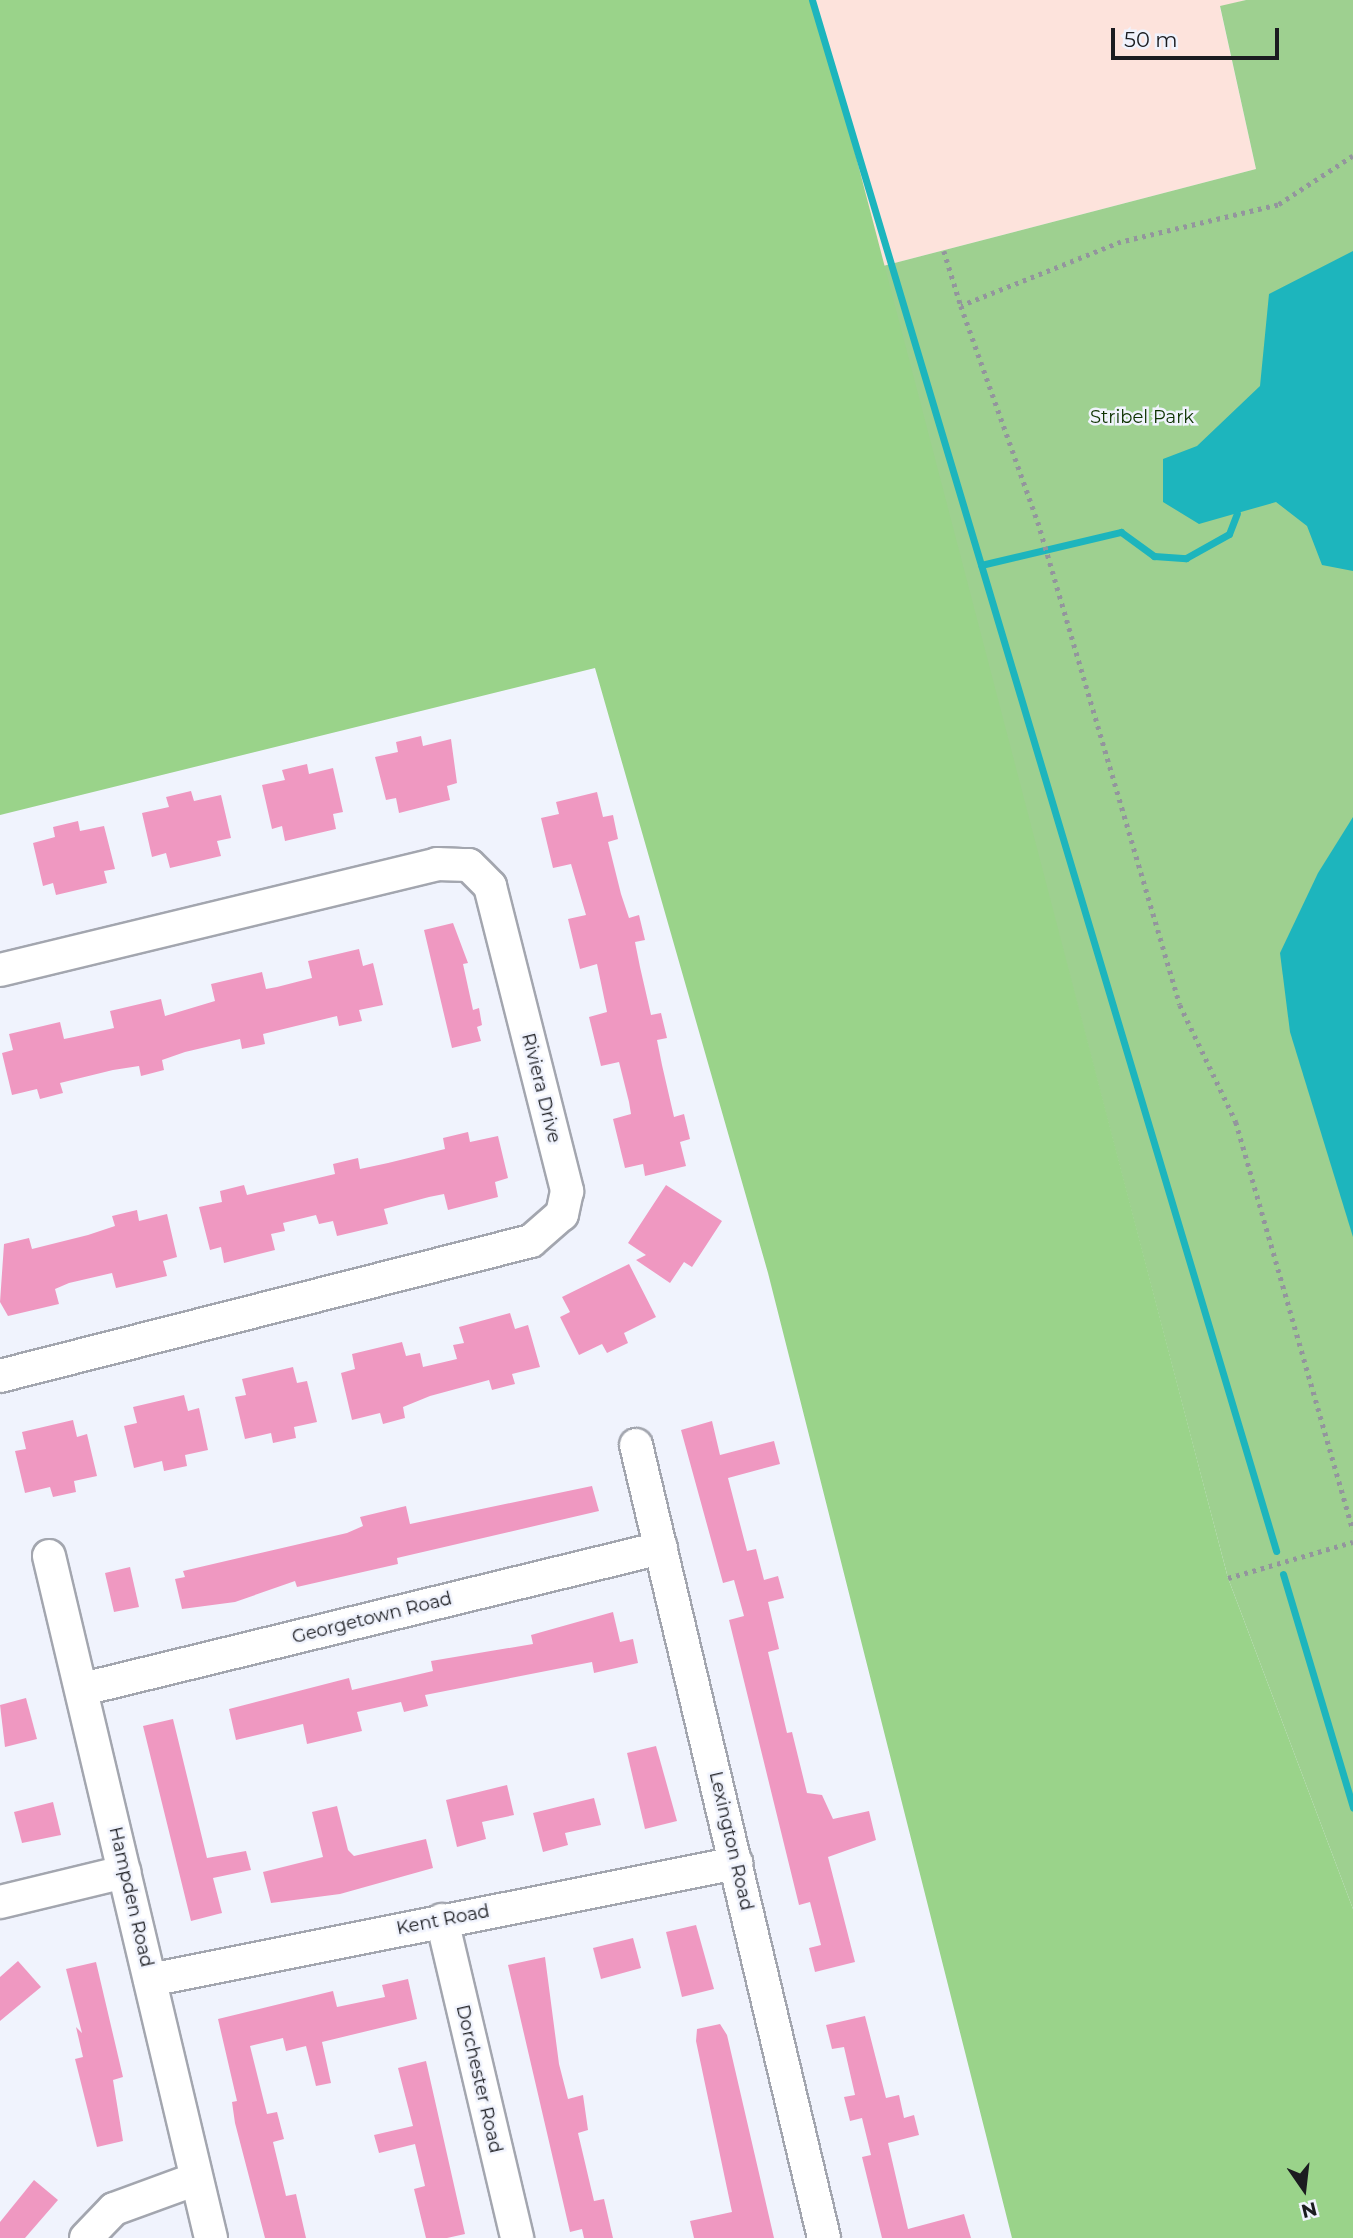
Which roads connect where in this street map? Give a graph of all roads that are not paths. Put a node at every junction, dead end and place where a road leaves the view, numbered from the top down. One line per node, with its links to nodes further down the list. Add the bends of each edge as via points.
1 (0, 970): 2 (street, Riviera Drive, via 437,864 469,865 489,886 567,1191 562,1213 531,1241)
2 (0, 1376)
3 (636, 1445): 4 (street, Lexington Road)
4 (662, 1548): 6 (street, Georgetown Road); 7 (street, Lexington Road)
5 (49, 1556): 6 (street, Hampden Road)
6 (83, 1689): 8 (street, Hampden Road)
7 (736, 1863): 10 (street, Kent Road); 16 (street, Lexington Road)
8 (124, 1872): 9 (street); 11 (street, Hampden Road)
9 (0, 1902)
10 (442, 1920): 11 (street, Kent Road); 15 (street, Dorchester Road)
11 (150, 1980): 12 (street, Hampden Road)
12 (196, 2179): 13 (street, via 114,2209); 14 (street, Hampden Road)
13 (86, 2238)
14 (211, 2238)
15 (517, 2238)
16 (824, 2238)

